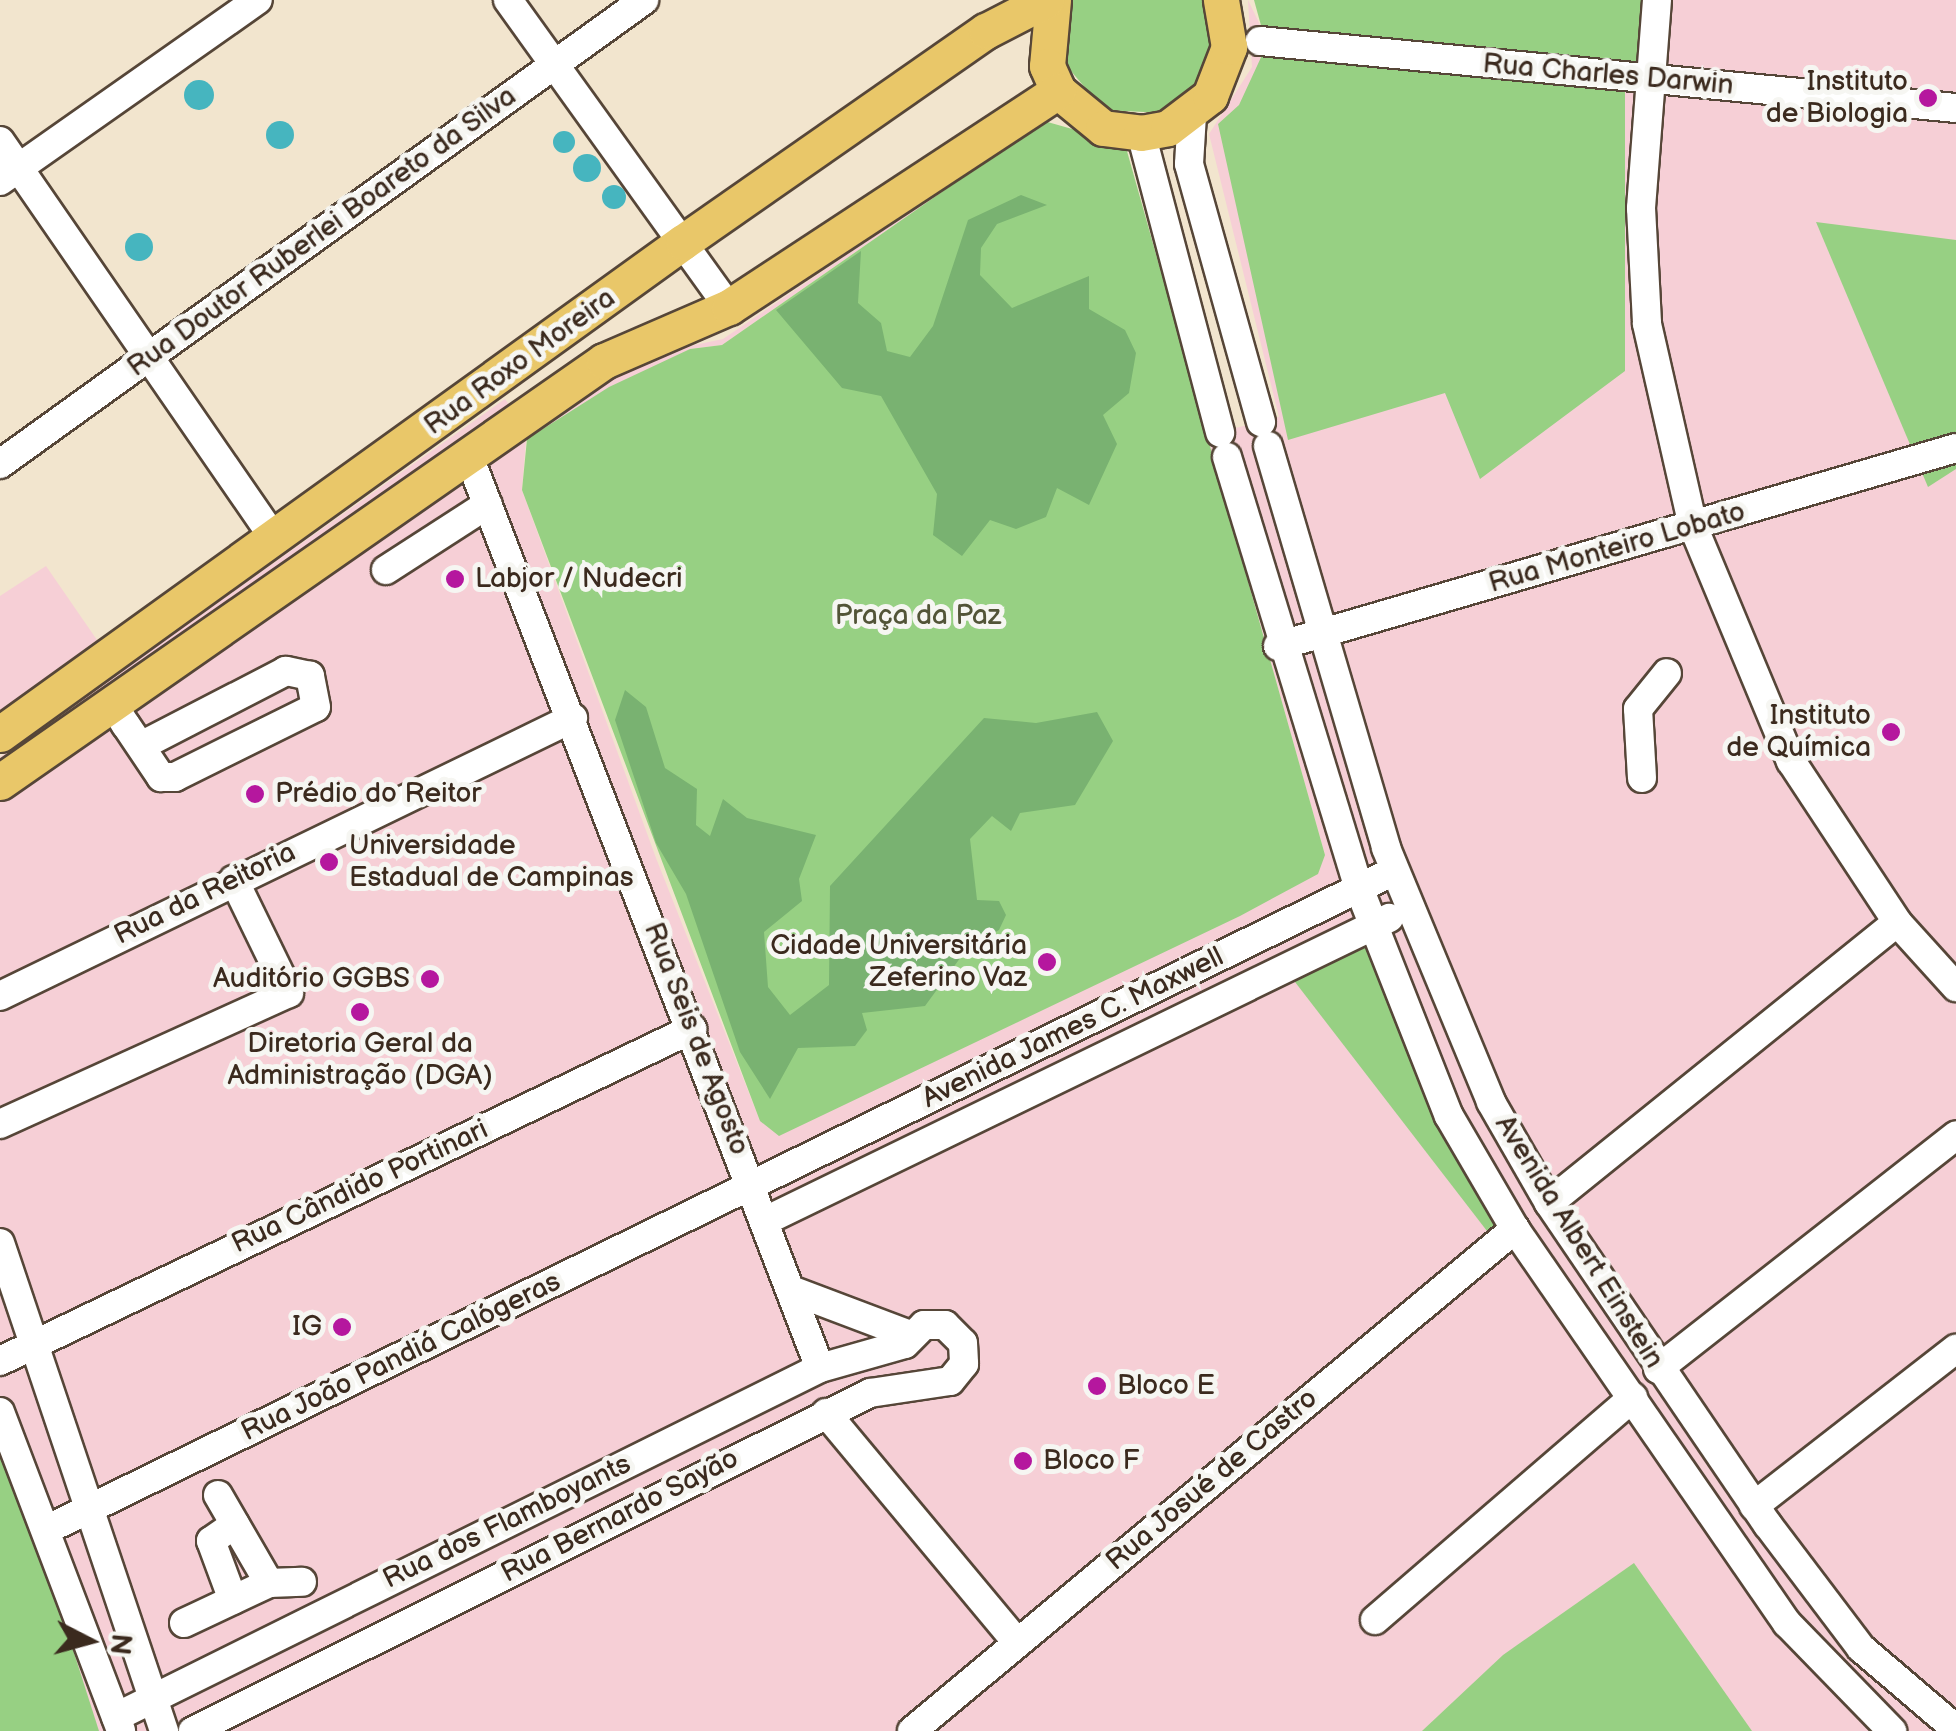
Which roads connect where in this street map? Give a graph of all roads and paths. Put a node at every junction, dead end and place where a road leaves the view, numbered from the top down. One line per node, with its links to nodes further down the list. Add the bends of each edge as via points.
1 (258, 0): 15 (street)
2 (508, 0): 8 (street)
3 (644, 0): 8 (street, Rua Doutor Ruberlei Boareto da Silva)
4 (1050, 0): 10 (main road, via 1046,66); 16 (main road, Rua Roxo Moreira, via 986,31)
5 (1221, 0): 12 (main road, via 1229,26 1223,73)
6 (1657, 0): 9 (street)
7 (1260, 42): 9 (street, Rua Charles Darwin)
8 (554, 64): 16 (street); 18 (street, Rua Doutor Ruberlei Boareto da Silva)
9 (1646, 78): 11 (street, Rua Charles Darwin); 23 (street, via 1647,324)
10 (1058, 91): 13 (main road, via 1086,119); 17 (main road, Rua Roxo Moreira)
11 (1956, 108)
12 (1192, 115): 13 (main road); 26 (street, Avenida Albert Einstein, via 1189,164)
13 (1141, 134): 27 (street, Avenida Albert Einstein)
14 (0, 141): 15 (street)
15 (10, 174): 18 (street)
16 (683, 242): 17 (street); 24 (main road, Rua Roxo Moreira)
17 (729, 307): 20 (main road, Rua Roxo Moreira, via 604,361)
18 (151, 356): 21 (street, Rua Doutor Ruberlei Boareto da Silva); 24 (street)
19 (1956, 448): 23 (street, Rua Monteiro Lobato)
20 (468, 454): 22 (street, Rua Seis de Agosto); 29 (main road, Rua Roxo Moreira)
21 (0, 464)
22 (488, 504): 25 (street); 30 (street, Rua Seis de Agosto)
23 (1694, 526): 26 (street, Rua Monteiro Lobato); 39 (street, via 1792,761)
24 (274, 538): 31 (main road, Rua Roxo Moreira)
25 (386, 570)
26 (1322, 634): 27 (street, Rua Monteiro Lobato); 35 (street, Avenida Albert Einstein)
27 (1278, 646): 37 (street, Avenida Albert Einstein)
28 (1667, 673): 33 (street, via 1638,709)
29 (112, 704): 32 (street); 34 (main road, Rua Roxo Moreira)
30 (573, 718): 36 (street, Rua da Reitoria); 43 (street, Rua Seis de Agosto)
31 (0, 734)
32 (140, 746): 32 (street, via 286,671 310,676 316,707 176,778 161,776)
33 (1642, 778)
34 (0, 782)
35 (1394, 871): 37 (street, Avenida James C. Maxwell); 38 (street, Avenida Albert Einstein)
36 (234, 880): 42 (street, Rua da Reitoria); 44 (street, via 289,993)
37 (1359, 888): 40 (street, Avenida Albert Einstein); 46 (street, Avenida James C. Maxwell)
38 (1409, 909): 40 (street, Avenida James C. Maxwell); 47 (street, Avenida Albert Einstein, via 1491,1102)
39 (1898, 922): 41 (street); 47 (street)
40 (1374, 926): 48 (street, Avenida James C. Maxwell); 49 (street, Avenida Albert Einstein, via 1449,1116)
41 (1956, 987)
42 (0, 996)
43 (692, 1029): 46 (street, Rua Seis de Agosto); 53 (street, Rua Cândido Portinari)
44 (0, 1124)
45 (1956, 1135): 57 (street)
46 (751, 1185): 48 (street, Rua Seis de Agosto); 63 (street, Rua João Pandiá Calógeras)
47 (1548, 1203): 57 (street, Avenida Albert Einstein)
48 (765, 1221): 51 (street, Rua Seis de Agosto)
49 (1514, 1230): 58 (street, Avenida Albert Einstein); 71 (street, Rua Josué de Castro)
50 (0, 1244): 53 (street)
51 (791, 1290): 52 (street); 56 (street, Rua Seis de Agosto)
52 (908, 1340): 56 (street, Rua dos Flamboyants); 60 (street, Rua Bernardo Sayão, via 934,1324 954,1331 965,1353 958,1374 870,1392)
53 (29, 1344): 55 (street, Rua Cândido Portinari); 63 (street)
54 (1956, 1349): 62 (street)
55 (0, 1361)
56 (820, 1368): 72 (street, Rua dos Flamboyants)
57 (1658, 1368): 62 (street, Avenida Albert Einstein)
58 (1633, 1398): 69 (street); 78 (street, Avenida Albert Einstein, via 1786,1624)
59 (0, 1412): 65 (street)
60 (826, 1413): 71 (street); 76 (street, Rua Bernardo Sayão)
61 (218, 1495): 64 (street)
62 (1754, 1506): 74 (street, Avenida Albert Einstein, via 1861,1648)
63 (88, 1510): 65 (street, Rua João Pandiá Calógeras); 72 (street)
64 (234, 1524): 67 (street); 68 (street, via 211,1542)
65 (50, 1528): 73 (street)
66 (302, 1582): 67 (street)
67 (269, 1583): 68 (street)
68 (234, 1600): 70 (street)
69 (1375, 1620)
70 (184, 1623)
71 (1018, 1642): 77 (street, Rua Josué de Castro)
72 (155, 1698): 73 (street, Rua dos Flamboyants); 75 (street)
73 (118, 1724)
74 (1956, 1728)
75 (164, 1731)
76 (192, 1731)
77 (912, 1731)
78 (1892, 1731)

